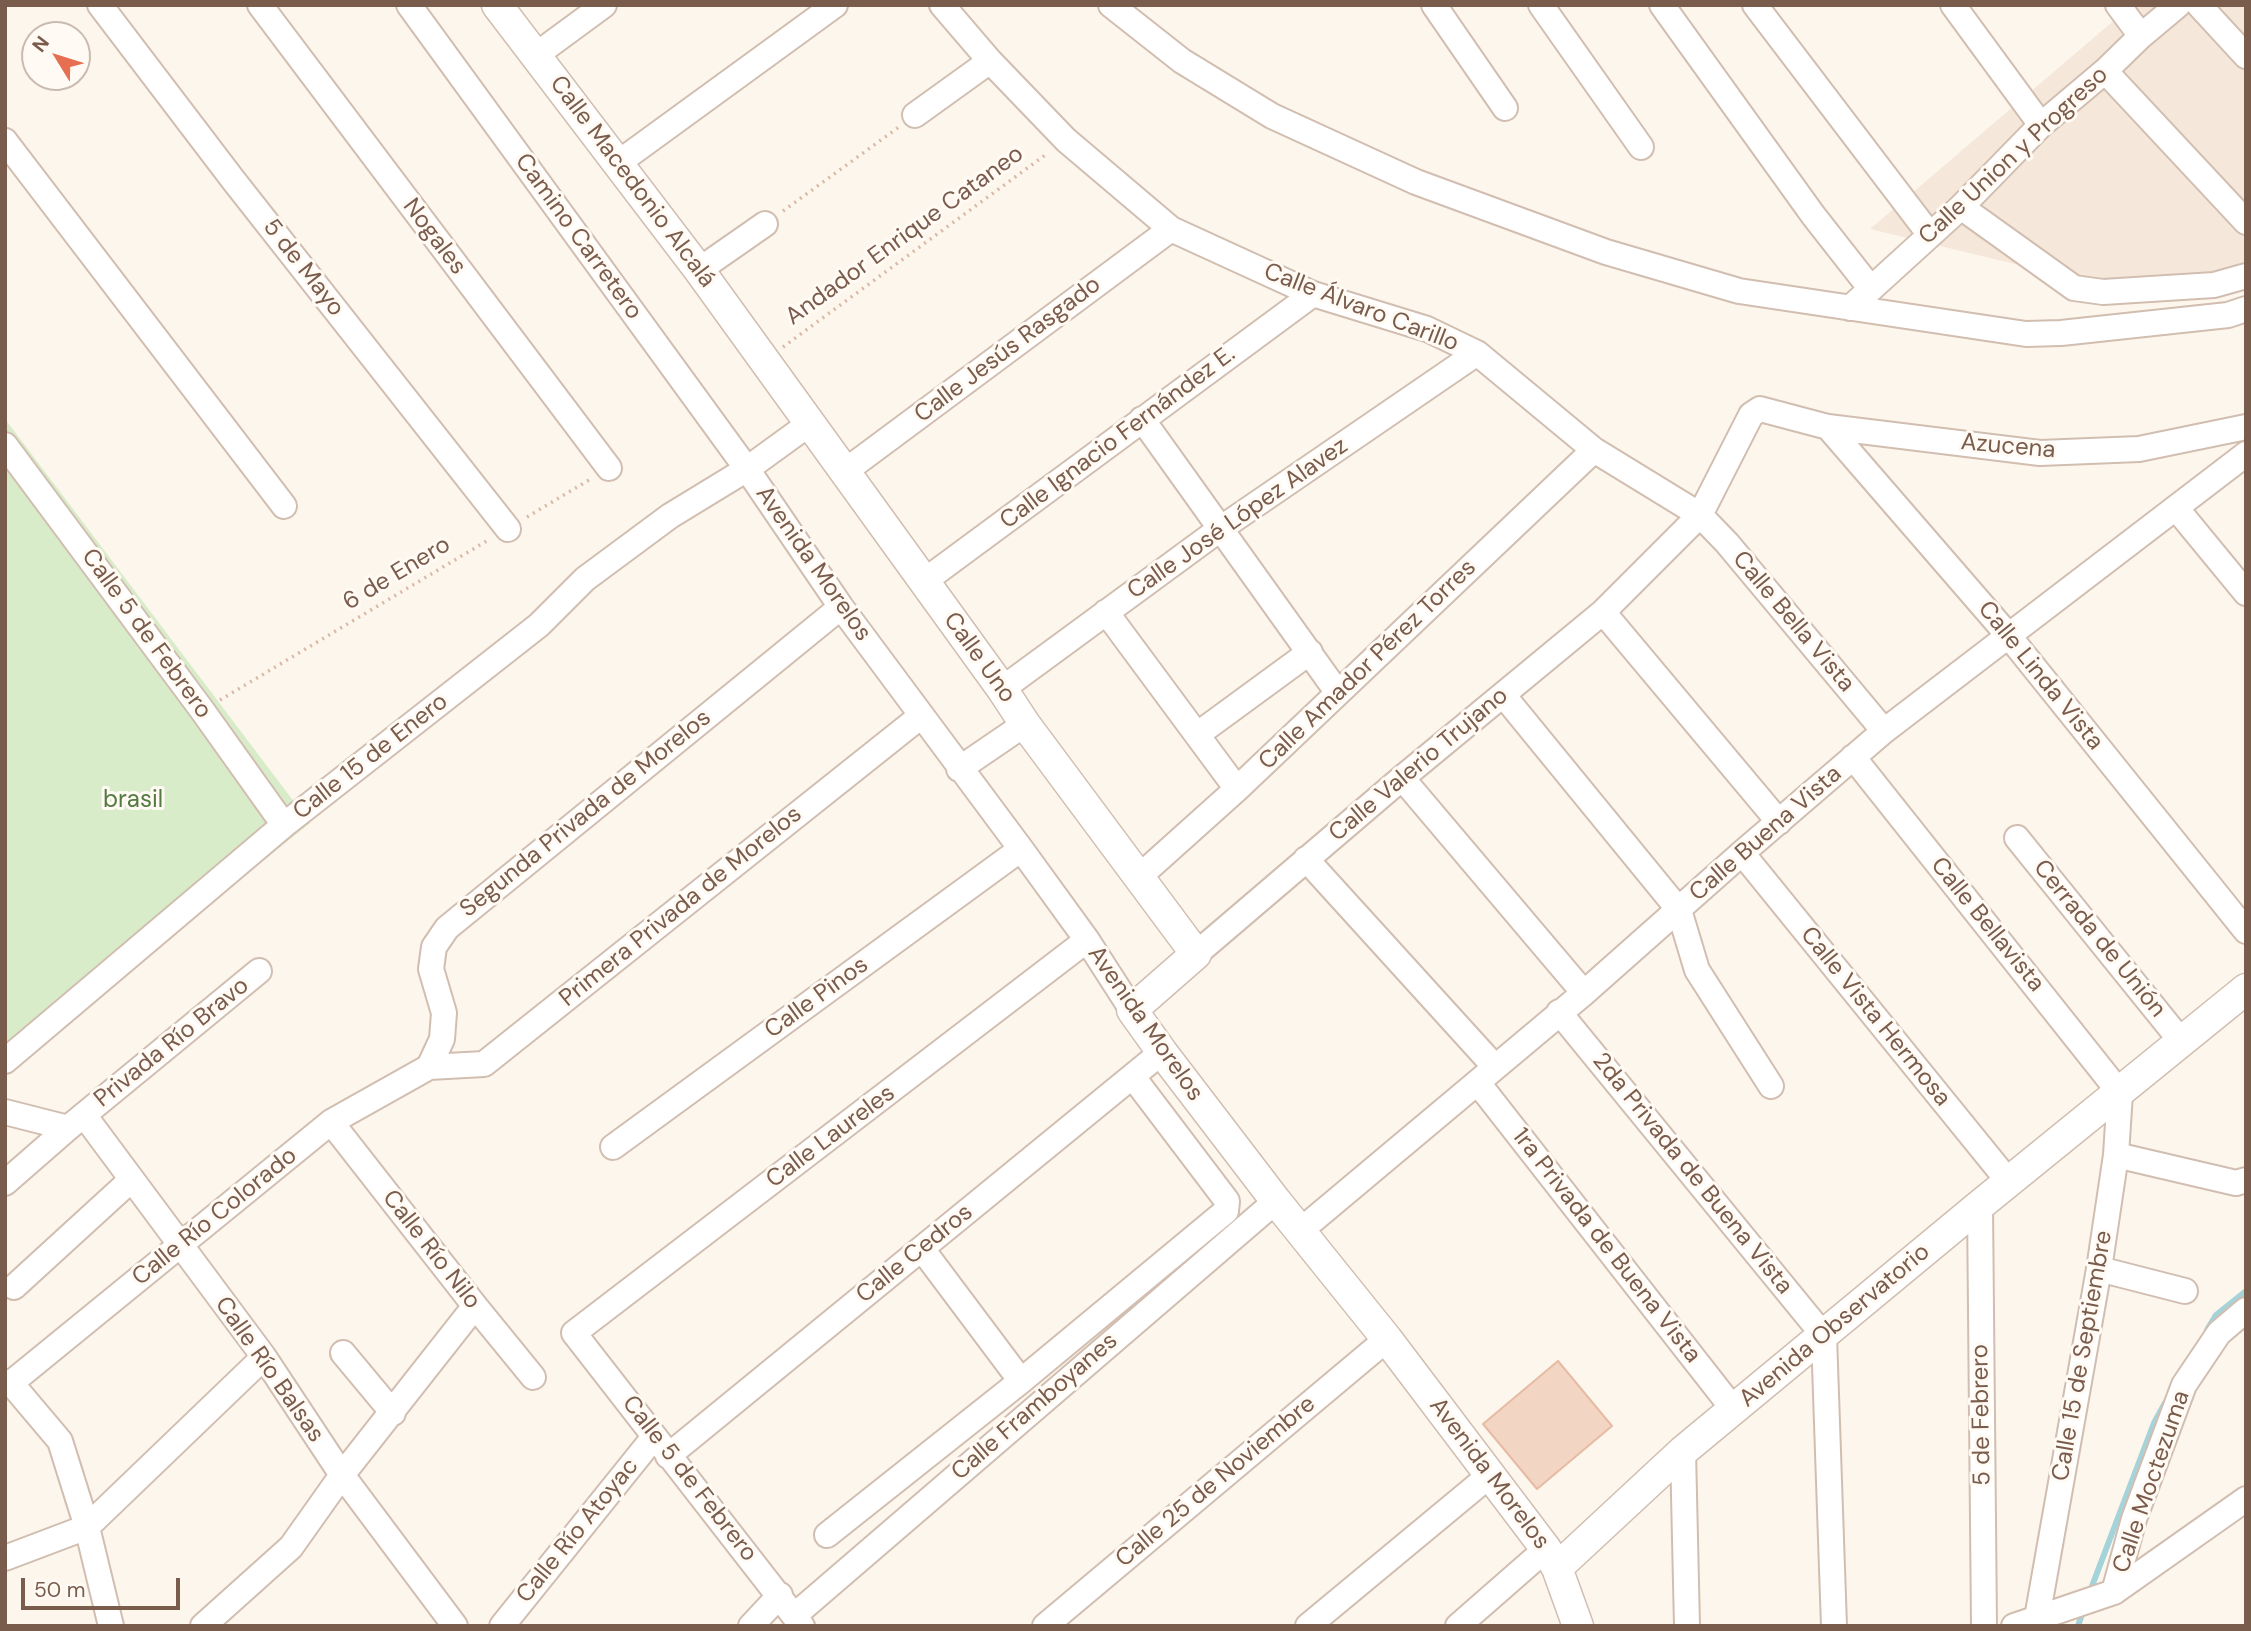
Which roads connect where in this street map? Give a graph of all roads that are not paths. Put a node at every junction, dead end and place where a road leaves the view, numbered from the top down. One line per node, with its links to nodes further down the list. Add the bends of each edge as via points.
1 (100, 5): 55 (street, 5 de Mayo)
2 (260, 5): 49 (street, Nogales)
3 (409, 5): 50 (street, Camino Carretero)
4 (497, 5): 18 (street, Calle Macedonio Alcalá)
5 (604, 5): 18 (street)
6 (835, 5): 27 (street)
7 (942, 5): 20 (street, Calle Álvaro Carillo)
8 (1111, 5): 37 (street, via 1182,61 1272,116 1416,182 1606,252 1739,291)
9 (1434, 5): 22 (street)
10 (1541, 5): 26 (street)
11 (1662, 5): 35 (street)
12 (1755, 5): 32 (street)
13 (1952, 5): 24 (street)
14 (2118, 5): 17 (street)
15 (2178, 5): 17 (street, Calle Union y Progreso)
16 (2199, 5): 19 (street)
17 (2141, 36): 21 (street, Calle Union y Progreso)
18 (536, 55): 27 (street, Calle Macedonio Alcalá)
19 (2246, 56)
20 (989, 61): 23 (street); 31 (street, Calle Álvaro Carillo, via 1066,140)
21 (2105, 71): 24 (street, Calle Union y Progreso); 29 (street)
22 (1506, 108)
23 (915, 115)
24 (2041, 125): 28 (street, Calle Union y Progreso)
25 (5, 141): 52 (street)
26 (1641, 147)
27 (618, 163): 33 (street, Calle Macedonio Alcalá)
28 (1961, 207): 32 (street, Calle Union y Progreso); 34 (street, via 2074,288 2103,292 2214,285)
29 (2246, 222)
30 (765, 224): 33 (street)
31 (1171, 229): 36 (street, Calle Álvaro Carillo); 51 (street, Calle Jesús Rasgado)
32 (1930, 235): 35 (street, Calle Union y Progreso)
33 (699, 270): 40 (street, Calle Macedonio Alcalá)
34 (2246, 276)
35 (1871, 289): 37 (street, Calle Union y Progreso)
36 (1312, 294): 39 (street, Calle Álvaro Carillo, via 1427,329); 42 (street, Calle Ignacio Fernández E.)
37 (1850, 308): 38 (street, via 2026,334)
38 (2246, 309)
39 (1477, 353): 47 (street, Calle Álvaro Carillo); 56 (street, Calle José López Alavez)
40 (764, 361): 43 (street, Calle Uno)
41 (1772, 412): 44 (street, Azucena); 54 (street, Calle Valerio Trujano, via 1760,409 1751,415)
42 (1142, 419): 56 (street); 57 (street, Calle Ignacio Fernández E.)
43 (809, 424): 50 (street, Calle 15 de Enero); 51 (street, Calle Uno)
44 (1828, 427): 45 (street, Azucena, via 2040,453 2139,449); 62 (street, Calle Linda Vista)
45 (2246, 427)
46 (5, 445): 76 (street, Calle 5 de Febrero)
47 (1594, 450): 54 (street, Calle Álvaro Carillo); 65 (street, Calle Amador Pérez Torres)
48 (2246, 454): 53 (street, Calle Buena Vista)
49 (609, 468)
50 (747, 469): 59 (street, Avenida Morelos); 76 (street, Calle 15 de Enero, via 670,516 586,579 539,625)
51 (844, 472): 57 (street, Calle Uno)
52 (284, 506)
53 (2176, 508): 58 (street); 62 (street, Calle Buena Vista)
54 (1700, 515): 61 (street, Calle Valerio Trujano); 69 (street, Calle Bella Vista)
55 (508, 529)
56 (1220, 530): 60 (street, Calle José López Alavez); 63 (street)
57 (923, 582): 64 (street, Calle Uno)
58 (2246, 593)
59 (841, 607): 67 (street, Avenida Morelos); 94 (street, Segunda Privada de Morelos, via 447,928 434,947 432,969 444,1013 442,1038)
60 (1106, 612): 64 (street, Calle José López Alavez); 70 (street)
61 (1603, 612): 66 (street, Calle Valerio Trujano); 75 (street)
62 (2008, 635): 69 (street, Calle Buena Vista); 83 (street, Calle Linda Vista)
63 (1310, 652): 65 (street); 70 (street)
64 (1002, 689): 68 (street, Calle Uno)
65 (1338, 693): 74 (street, Calle Amador Pérez Torres)
66 (1504, 696): 73 (street, Calle Valerio Trujano); 82 (street)
67 (921, 716): 72 (street, Avenida Morelos); 94 (street, Primera Privada de Morelos, via 484,1064)
68 (1025, 723): 72 (street); 81 (street, Calle Uno)
69 (1885, 731): 71 (street, Calle Buena Vista)
70 (1198, 734): 74 (street)
71 (1853, 757): 75 (street, Calle Buena Vista); 98 (street, Calle Bellavista)
72 (959, 769): 78 (street, Avenida Morelos)
73 (1402, 778): 80 (street, Calle Valerio Trujano); 88 (street)
74 (1237, 789): 81 (street, Calle Amador Pérez Torres)
75 (1779, 822): 79 (street, Calle Buena Vista)
76 (284, 825): 93 (street, Calle 15 de Enero)
77 (2017, 838): 91 (street, Cerrada de Unión)
78 (1021, 849): 84 (street, Avenida Morelos); 102 (street, Calle Pinos)
79 (1742, 853): 82 (street, Calle Buena Vista); 106 (street, Calle Vista Hermosa)
80 (1306, 859): 85 (street, Calle Valerio Trujano); 95 (street, 1ra Privada de Buena Vista)
81 (1140, 876): 85 (street, Calle Uno)
82 (1679, 910): 88 (street, Calle Buena Vista); 97 (street, via 1697,970)
83 (2246, 931)
84 (1087, 940): 89 (street, Avenida Morelos); 118 (street, Calle Laureles)
85 (1196, 954): 89 (street, Calle Valerio Trujano)
86 (259, 971): 100 (street, Privada Río Bravo)
87 (2246, 989): 91 (street, Avenida Observatorio)
88 (1584, 993): 90 (street, Calle Buena Vista)
89 (1132, 1010): 92 (street, Avenida Morelos)
90 (1559, 1012): 95 (street, Calle Buena Vista); 119 (street, 2da Privada de Buena Vista)
91 (2181, 1041): 98 (street, Avenida Observatorio)
92 (1162, 1052): 96 (street, Calle Cedros); 108 (street, Avenida Morelos)
93 (5, 1061)
94 (429, 1067): 101 (street, Calle Río Colorado)
95 (1486, 1075): 110 (street, Calle Buena Vista); 126 (street, 1ra Privada de Buena Vista)
96 (1133, 1077): 112 (street, Calle Cedros); 124 (street, via 1227,1201 1226,1210)
97 (1771, 1086)
98 (2120, 1093): 103 (street, Calle 15 de Septiembre); 106 (street, Avenida Observatorio)
99 (5, 1112): 100 (street)
100 (76, 1121): 104 (street, Calle Río Balsas); 107 (street, Privada Río Bravo)
101 (331, 1122): 111 (street, Calle Río Colorado); 116 (street, Calle Río Nilo)
102 (613, 1147)
103 (2116, 1155): 105 (street, via 2236,1183); 113 (street, Calle 15 de Septiembre)
104 (131, 1180): 111 (street, Calle Río Balsas); 114 (street)
105 (2246, 1180)
106 (2009, 1182): 109 (street, Avenida Observatorio)
107 (5, 1183)
108 (1276, 1201): 110 (street, Avenida Morelos); 139 (street, Calle Framboyanes)
109 (1980, 1205): 119 (street, Avenida Observatorio); 152 (street, 5 de Febrero)
110 (1300, 1231): 120 (street, Avenida Morelos)
111 (180, 1246): 122 (street, Calle Río Balsas); 125 (street, Calle Río Colorado)
112 (922, 1249): 124 (street); 128 (street, Calle Cedros)
113 (2099, 1269): 115 (street); 140 (street, Calle 15 de Septiembre)
114 (14, 1286)
115 (2185, 1291)
116 (475, 1306): 123 (street, Calle Río Nilo); 127 (street)
117 (2246, 1310): 137 (street, Calle Moctezuma, via 2218,1333 2184,1385 2134,1519)
118 (574, 1333): 128 (street, Calle 5 de Febrero)
119 (1824, 1336): 126 (street, Avenida Observatorio); 151 (street)
120 (1387, 1339): 131 (street, Avenida Morelos); 147 (street, Calle 25 de Noviembre)
121 (343, 1353): 127 (street)
122 (264, 1357): 130 (street, Calle Río Balsas); 133 (street)
123 (533, 1377)
124 (1021, 1381): 134 (street)
125 (8, 1382): 133 (street, via 60,1441)
126 (1734, 1410): 129 (street, Avenida Observatorio)
127 (393, 1413): 130 (street)
128 (661, 1446): 138 (street, Calle 5 de Febrero); 145 (street, Calle Río Atoyac)
129 (1683, 1451): 136 (street, Avenida Observatorio); 150 (street)
130 (342, 1475): 143 (street, via 291,1547); 144 (street, Calle Río Balsas)
131 (1490, 1475): 136 (street, Avenida Morelos); 148 (street)
132 (2246, 1499): 137 (street)
133 (87, 1528): 135 (street); 142 (street)
134 (827, 1535)
135 (5, 1558)
136 (1552, 1559): 141 (street, Avenida Morelos); 149 (street)
137 (2114, 1592): 140 (street)
138 (780, 1595): 139 (street, Calle 5 de Febrero); 146 (street)
139 (799, 1620)
140 (2040, 1620)
141 (1577, 1625)
142 (111, 1626)
143 (203, 1626)
144 (455, 1626)
145 (502, 1626)
146 (751, 1626)
147 (1045, 1626)
148 (1308, 1626)
149 (1458, 1626)
150 (1687, 1626)
151 (1834, 1626)
152 (1984, 1626)

